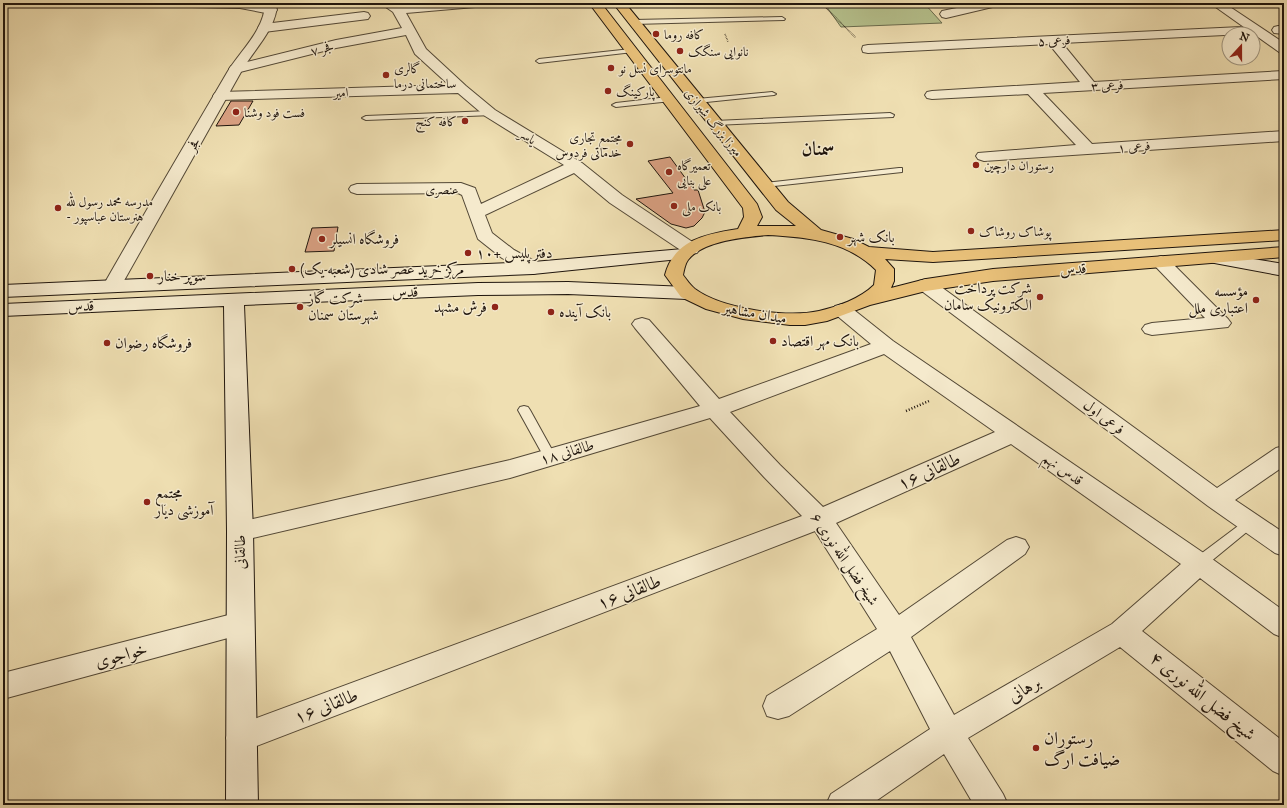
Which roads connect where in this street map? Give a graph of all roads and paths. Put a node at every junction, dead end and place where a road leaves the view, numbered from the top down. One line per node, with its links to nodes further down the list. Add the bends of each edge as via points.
1 (192, 3): 7 (street)
2 (476, 3): 11 (street)
3 (595, 3): 26 (main road, میرزا بزرگ شیرازی)
4 (619, 3): 16 (main road, میرزا بزرگ شیرازی)
5 (821, 3): 24 (path)
6 (997, 3): 12 (street)
7 (243, 4): 10 (street)
8 (1211, 5): 17 (street); 25 (street)
9 (342, 6): 14 (street)
10 (271, 7): 18 (street, فجر)
11 (392, 7): 19 (street, یاسر)
12 (946, 14)
13 (364, 16): 14 (street)
14 (345, 19): 18 (street); 22 (street)
15 (782, 19): 16 (lane)
16 (634, 22): 38 (main road, میرزا بزرگ شیرازی)
17 (1235, 26)
18 (264, 28): 29 (street, فجر)
19 (410, 30): 22 (street, فجر ۷); 32 (street, یاسر, via 420,51)
20 (1221, 34): 21 (street, فرعی ۵)
21 (1052, 40): 24 (street, فرعی ۵); 31 (street)
22 (336, 44): 29 (street, فجر ۷)
23 (1261, 45): 28 (street)
24 (868, 49)
25 (1284, 49)
26 (631, 51): 27 (lane); 37 (main road, میرزا بزرگ شیرازی)
27 (539, 61)
28 (1284, 61)
29 (236, 69): 36 (street, فجر)
30 (1283, 75): 31 (street, فرعی ۳)
31 (1090, 86): 33 (street, فرعی ۳)
32 (461, 89): 36 (street, امیر); 40 (street, یاسر)
33 (1031, 89): 35 (street, فرعی ۳); 46 (street)
34 (772, 94): 38 (lane)
35 (932, 95)
36 (220, 96): 65 (street, فجر)
37 (668, 99): 39 (lane); 44 (main road, میرزا بزرگ شیرازی)
38 (697, 101): 43 (main road, میرزا بزرگ شیرازی)
39 (616, 105)
40 (490, 112): 42 (lane); 48 (street, یاسر)
41 (890, 115): 43 (lane)
42 (366, 118)
43 (719, 128): 44 (main road); 50 (main road, میرزا بزرگ شیرازی)
44 (696, 136): 53 (main road, میرزا بزرگ شیرازی, via 751,208 752,217)
45 (1284, 136): 46 (street, فرعی ۱)
46 (1088, 149): 47 (street, فرعی ۱)
47 (984, 156)
48 (576, 166): 52 (street); 56 (street, یاسر)
49 (899, 170): 50 (lane)
50 (765, 185): 54 (main road, میرزا بزرگ شیرازی, via 782,206)
51 (357, 189): 52 (street, عنصری, via 461,188 469,192)
52 (477, 212): 62 (street, عنصری, via 484,235 508,254)
53 (745, 231): 54 (main road, میدان مشاهیر, via 792,230); 56 (main road, میدان مشاهیر)
54 (816, 234): 57 (main road, میدان مشاهیر)
55 (1284, 235): 57 (main road, قدس, via 933,257)
56 (687, 252): 60 (street, قدس); 68 (main road, میدان مشاهیر, via 677,263 674,275)
57 (868, 252): 70 (main road, میدان مشاهیر, via 885,269 885,278 882,287)
58 (1284, 252): 59 (main road, قدس)
59 (1215, 258): 61 (main road, قدس); 63 (street)
60 (612, 261): 62 (street, قدس); 67 (street, via 627,269 627,279)
61 (1162, 262): 64 (main road, قدس, via 993,275); 74 (street, via 1221,323)
62 (533, 268): 65 (street, قدس)
63 (1284, 270)
64 (926, 285): 70 (main road, قدس); 81 (street, فرعی اول)
65 (112, 286): 66 (street, قدس)
66 (3, 291)
67 (616, 291): 68 (street, قدس); 69 (street, قدس, via 568,288 478,289)
68 (687, 293): 72 (main road, میدان مشاهیر, via 713,305 767,318 819,317)
69 (234, 299): 71 (street, قدس); 84 (street, طالقانی)
70 (864, 301): 72 (main road, میدان مشاهیر)
71 (3, 310)
72 (842, 310): 75 (street, قدس نهم)
73 (642, 324): 76 (street, شیخ فضل الله نوری ۶)
74 (1152, 329)
75 (886, 346): 76 (street, طالقانی ۱۸); 78 (street, قدس نهم)
76 (715, 409): 80 (street, طالقانی ۱۸); 82 (street, شیخ فضل الله نوری ۶)
77 (524, 410): 80 (lane)
78 (1012, 434): 82 (street, طالقانی ۱۶); 87 (street, قدس نهم)
79 (1284, 454): 81 (street)
80 (550, 457): 84 (street, طالقانی ۱۸, via 510,469)
81 (1217, 500): 83 (street, فرعی اول)
82 (820, 519): 91 (street, شیخ فضل الله نوری ۶); 95 (street, طالقانی ۱۶)
83 (1250, 523): 85 (street, فرعی اول); 87 (lane)
84 (240, 531): 88 (street, طالقانی)
85 (1284, 546)
86 (1016, 547): 91 (street)
87 (1199, 563): 89 (street, قدس نهم); 90 (street, برهانی)
88 (240, 624): 92 (street, خواجوی); 95 (street, طالقانی)
89 (1284, 626)
90 (1122, 632): 94 (street, برهانی); 96 (street, شیخ فضل الله نوری ۴)
91 (895, 634): 93 (street); 94 (street, شیخ فضل الله نوری ۶)
92 (3, 686)
93 (778, 706)
94 (948, 734): 98 (street, برهانی); 99 (street, شیخ فضل الله نوری ۶)
95 (241, 738): 97 (street, طالقانی)
96 (1284, 761)
97 (242, 805)
98 (842, 805)
99 (992, 805)

